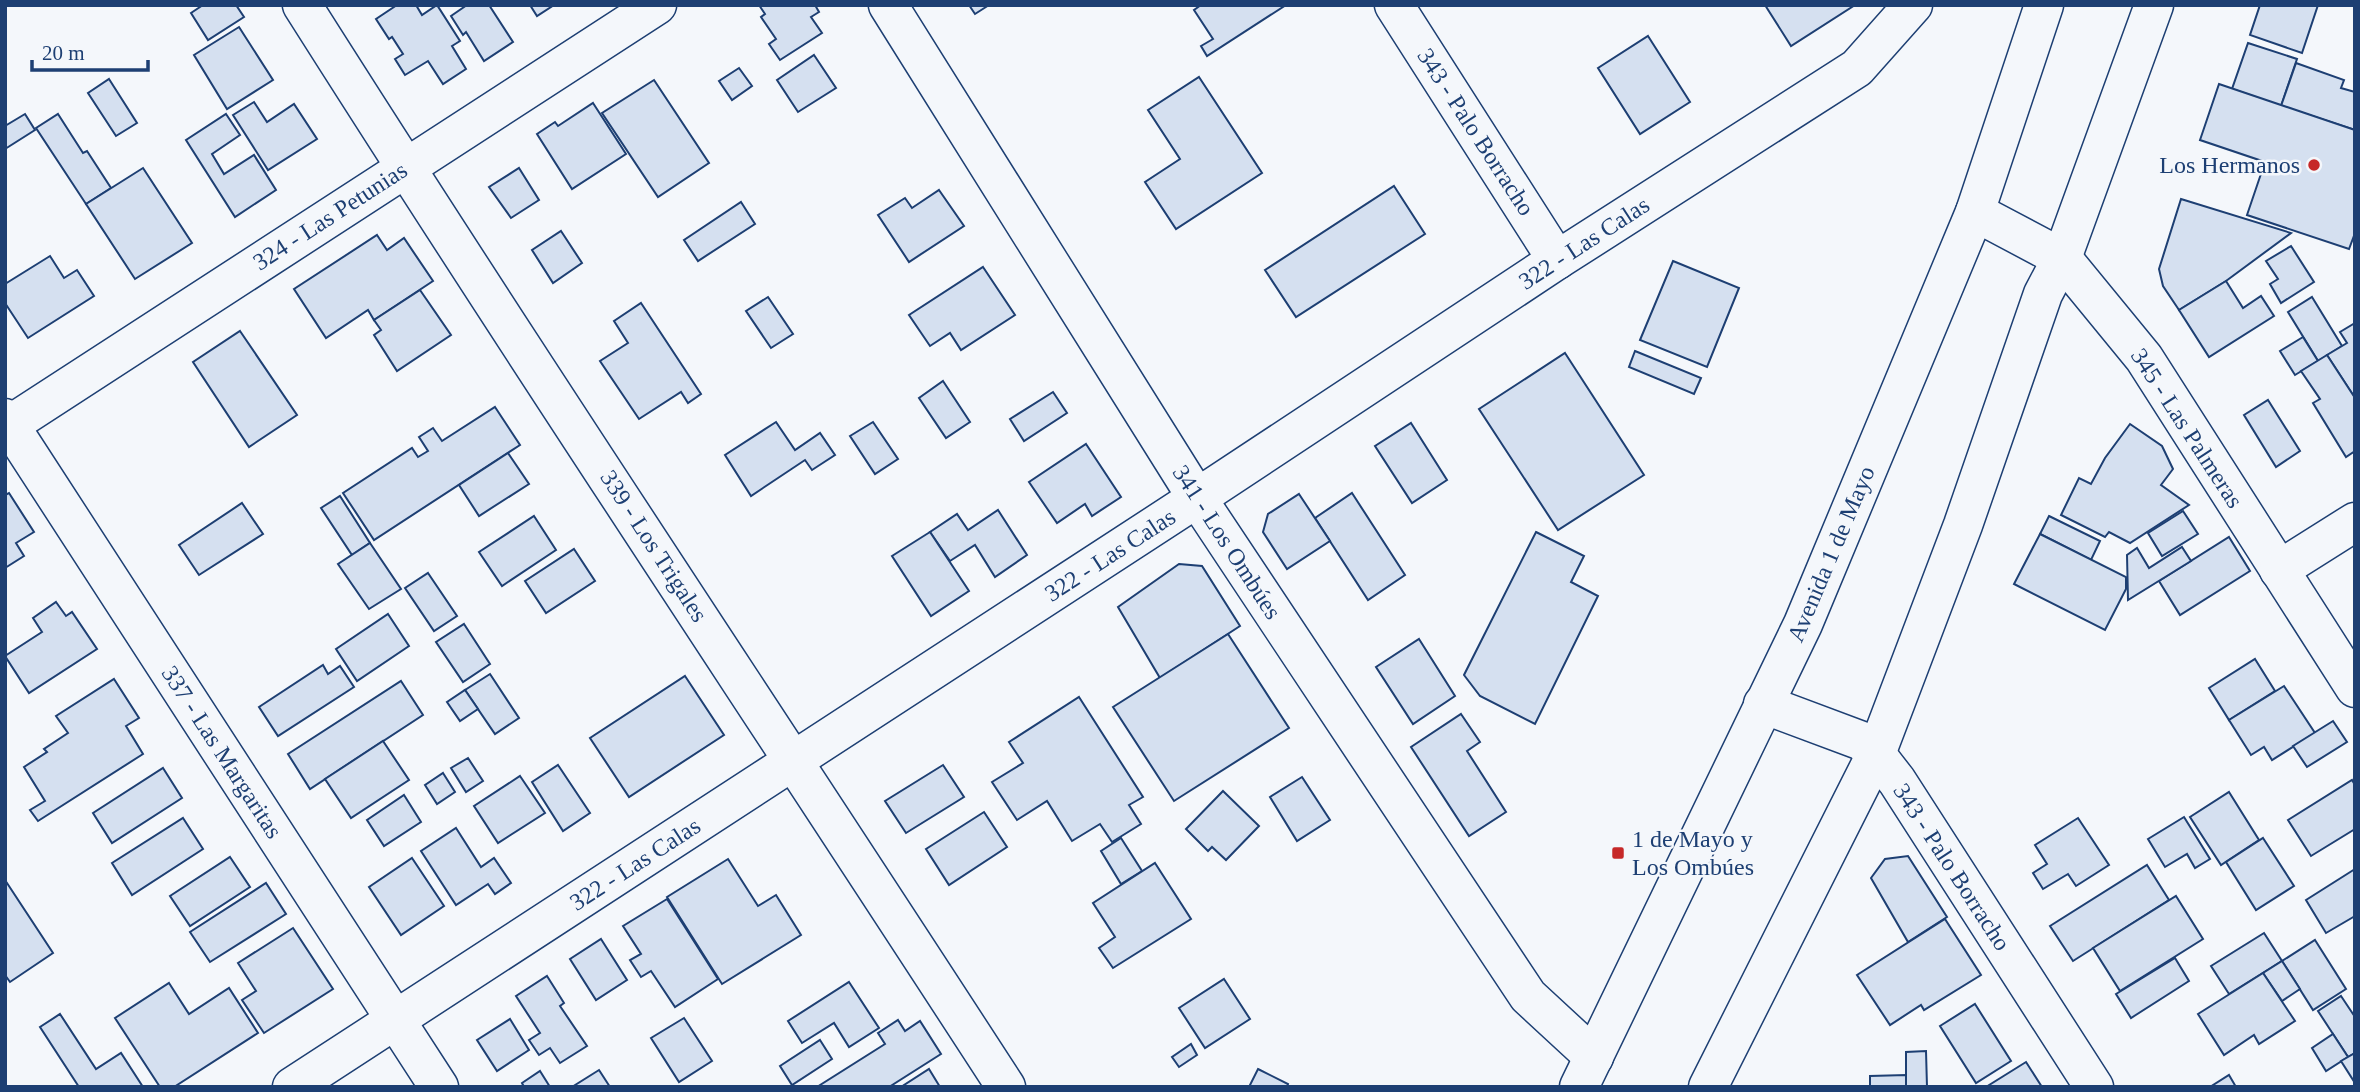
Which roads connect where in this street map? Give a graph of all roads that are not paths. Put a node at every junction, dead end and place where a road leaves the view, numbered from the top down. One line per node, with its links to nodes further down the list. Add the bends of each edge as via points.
1 (302, 5): 8 (street, 339 - Los Trigales)
2 (657, 5): 8 (street, 324 - Las Petunias)
3 (888, 5): 13 (street, 341 - Los Ombúes)
4 (1394, 5): 11 (street, 343 - Palo Borracho)
5 (1913, 5): 11 (street, 322 - Las Calas, via 1857,68)
6 (2044, 5): 9 (street, Avenida 1 de Mayo)
7 (2154, 5): 10 (street)
8 (404, 167): 12 (street, 324 - Las Petunias); 19 (street, 339 - Los Trigales)
9 (1975, 212): 10 (street, 345 - Las Palmeras); 17 (street, Avenida 1 de Mayo, via 1803,624)
10 (2062, 258): 15 (street, 345 - Las Palmeras, via 2144,358); 18 (street, via 2043,294 1963,525)
11 (1557, 260): 13 (street, 322 - Las Calas)
12 (7, 424): 20 (street, 337 - Las Margaritas)
13 (1197, 498): 19 (street, 322 - Las Calas); 21 (street, 341 - Los Ombúes, via 1528,996)
14 (2355, 522): 15 (street)
15 (2279, 570): 16 (street, 345 - Las Palmeras)
16 (2355, 688)
17 (1763, 704): 18 (street, 343 - Palo Borracho, via 1862,741); 21 (street, Avenida 1 de Mayo)
18 (1876, 754): 25 (street); 26 (street, 343 - Palo Borracho)
19 (795, 761): 20 (street, 322 - Las Calas); 24 (street, 339 - Los Trigales)
20 (396, 1020): 22 (street, 322 - Las Calas); 23 (street, 337 - Las Margaritas)
21 (1587, 1072)
22 (292, 1087)
23 (439, 1087)
24 (1006, 1087)
25 (1708, 1087)
26 (2094, 1087)

